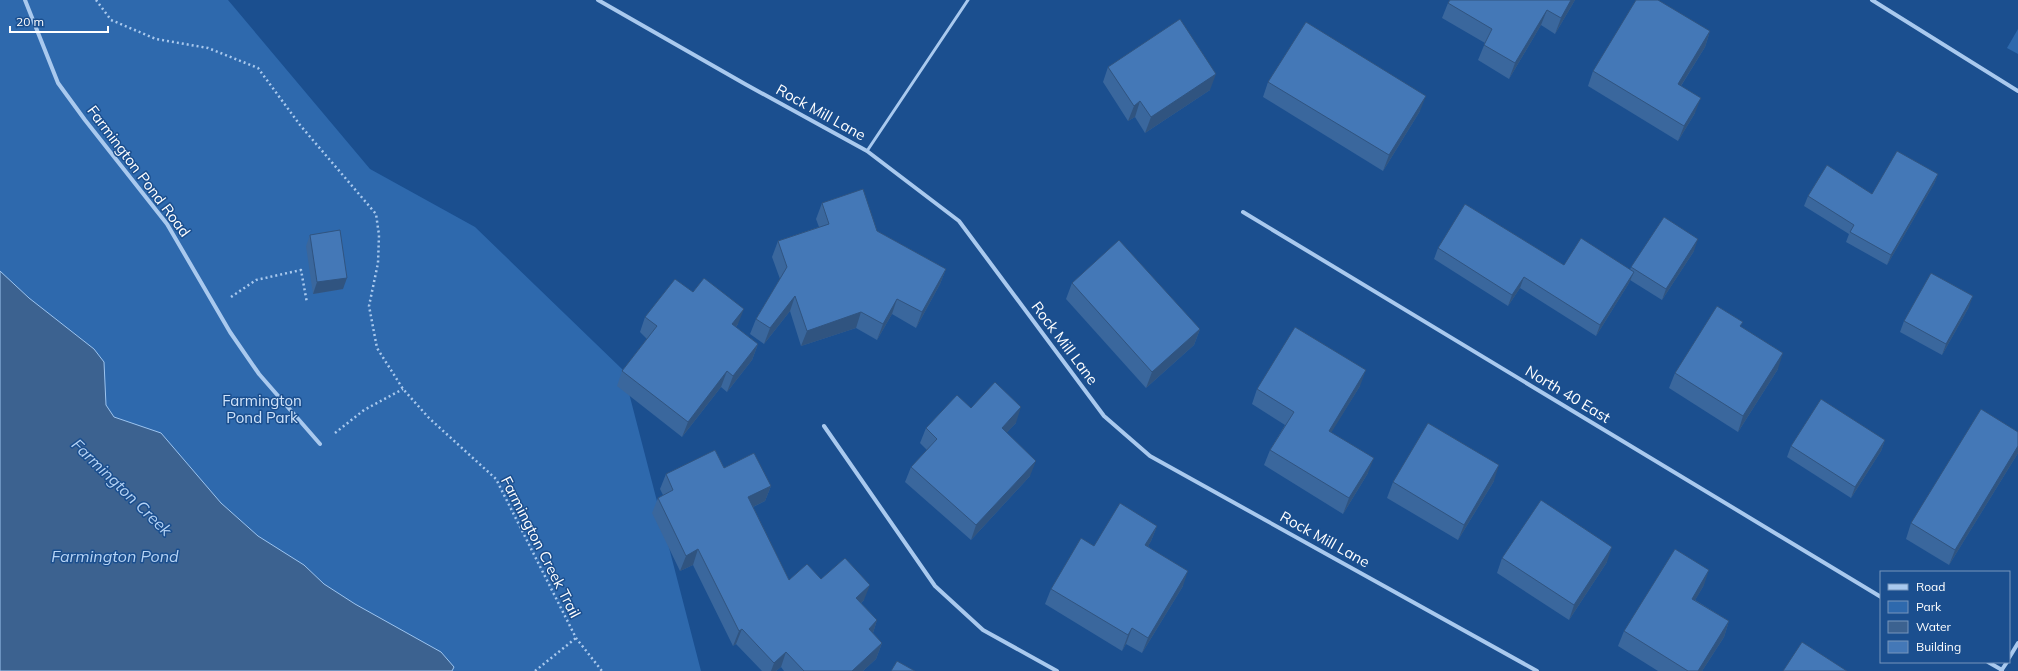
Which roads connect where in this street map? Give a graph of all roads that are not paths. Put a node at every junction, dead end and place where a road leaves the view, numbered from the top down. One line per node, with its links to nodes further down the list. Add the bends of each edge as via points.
1 (25, 0): 9 (street, Farmington Pond Road, via 58,83 167,224 230,332 259,374)
2 (598, 0): 6 (street, Rock Mill Lane)
3 (968, 0): 6 (lane)
4 (1872, 0): 5 (street)
5 (2018, 91)
6 (867, 151): 15 (street, Rock Mill Lane, via 959,221 1104,416 1150,456)
7 (1243, 212): 10 (street, North 40 East)
8 (824, 426): 14 (street, via 935,586 983,630)
9 (320, 444)
10 (1880, 596)
11 (2018, 643): 12 (street)
12 (2010, 656)
13 (1990, 663): 16 (street)
14 (1057, 671)
15 (1537, 671)
16 (2002, 671)

